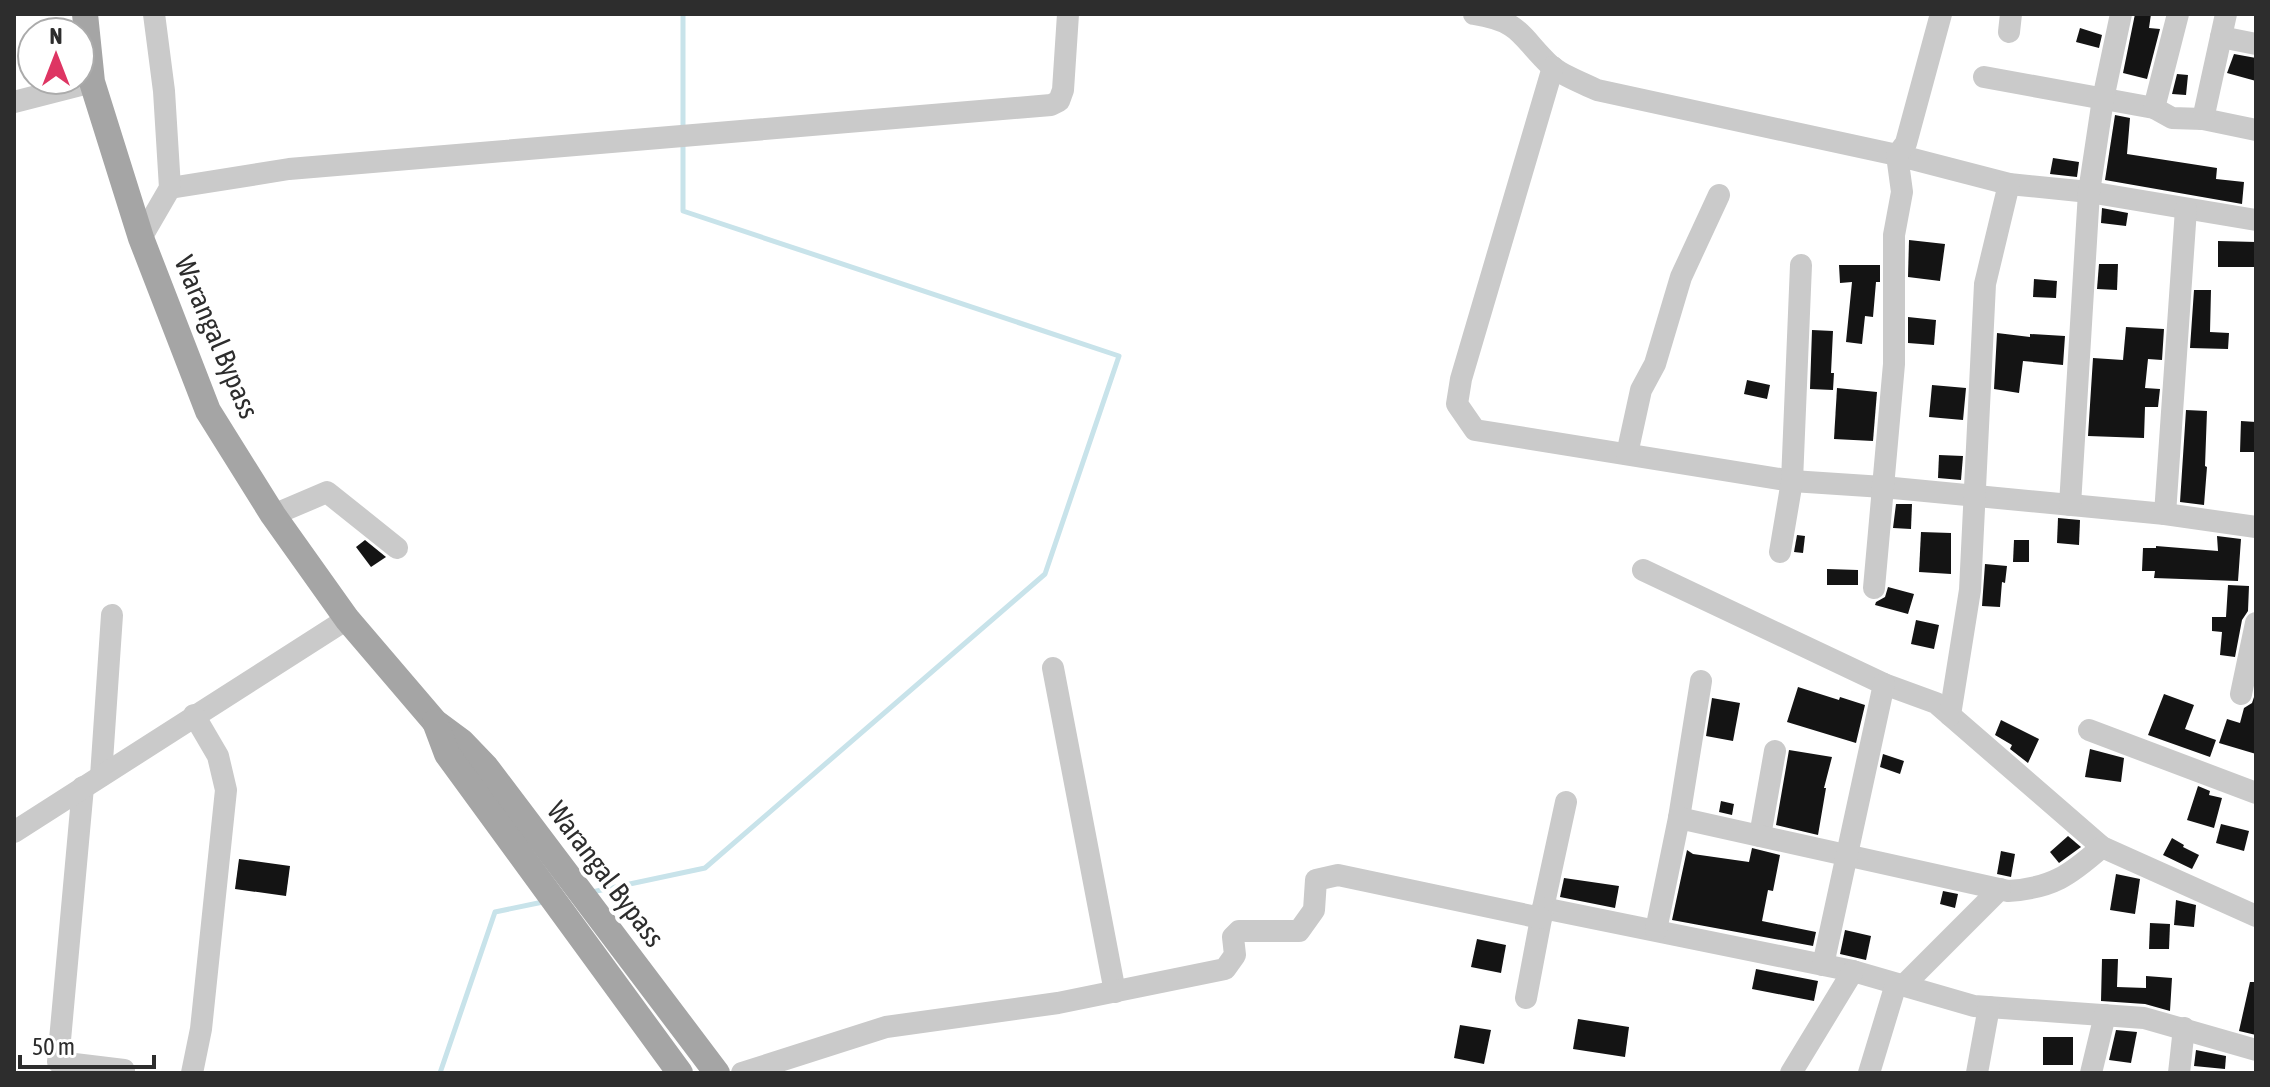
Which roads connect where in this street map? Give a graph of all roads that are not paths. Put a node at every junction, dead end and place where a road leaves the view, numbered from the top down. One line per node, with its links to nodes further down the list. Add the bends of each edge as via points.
1 (154, 14): 21 (street)
2 (1068, 14): 21 (street, via 1063,90 1051,105 289,169)
3 (1474, 14): 10 (street, via 1499,18 1525,35)
4 (1941, 14): 19 (street, via 1906,143)
5 (2121, 14): 14 (street)
6 (2178, 14): 16 (street)
7 (2226, 14): 8 (street)
8 (2221, 37): 9 (street); 17 (street)
9 (2256, 44)
10 (1553, 67): 19 (street, via 1597,90); 28 (street, via 1457,404 1475,430)
11 (1984, 77): 14 (street)
12 (96, 95): 26 (main road, Warangal Bypass)
13 (37, 96): 15 (street)
14 (2103, 99): 16 (street); 22 (street)
15 (14, 102)
16 (2154, 108): 17 (street, via 2172,118)
17 (2203, 119): 18 (street)
18 (2256, 130)
19 (1897, 155): 20 (street); 30 (street, via 1902,192 1894,235 1894,364)
20 (2009, 184): 22 (street); 31 (street, via 1985,284)
21 (170, 188): 26 (street)
22 (2089, 192): 24 (street); 32 (street)
23 (1719, 195): 28 (street, via 1681,277 1655,364 1641,390)
24 (2186, 209): 25 (street); 33 (street)
25 (2256, 220)
26 (141, 238): 34 (main road, Warangal Bypass, via 208,411)
27 (1801, 265): 29 (street)
28 (1627, 454): 29 (street)
29 (1792, 481): 30 (street); 37 (street)
30 (1883, 487): 31 (street); 39 (street)
31 (1973, 497): 32 (street); 48 (street, via 1970,590)
32 (2070, 505): 33 (street)
33 (2165, 514): 35 (street)
34 (273, 515): 36 (street, via 327,492); 41 (main road, Warangal Bypass)
35 (2256, 527)
36 (397, 548)
37 (1780, 552)
38 (1643, 570): 45 (street)
39 (1874, 588)
40 (112, 615): 51 (street)
41 (347, 619): 47 (street); 56 (main road, Warangal Bypass, via 435,722 486,767)
42 (2256, 623): 46 (street)
43 (1053, 668): 67 (street)
44 (1701, 681): 54 (street)
45 (1884, 684): 48 (street, via 1936,703); 59 (street)
46 (2241, 694)
47 (194, 715): 51 (street); 74 (street, via 218,756 226,790)
48 (1950, 715): 58 (street)
49 (2089, 730): 52 (street)
50 (1775, 751): 57 (street)
51 (92, 781): 55 (street); 73 (street, via 58,1062)
52 (2256, 793)
53 (1566, 802): 61 (street)
54 (1679, 818): 57 (street); 63 (street)
55 (14, 832)
56 (519, 832): 75 (main road, Warangal Bypass, via 570,925); 76 (main road, Warangal Bypass, via 594,912)
57 (1760, 836): 59 (street)
58 (2102, 847): 60 (street, via 2072,873 2036,889); 62 (street)
59 (1845, 855): 60 (street); 64 (street)
60 (2000, 889): 66 (street)
61 (1542, 913): 63 (street); 67 (street, via 1338,875 1316,880 1314,910 1299,931 1239,931 1233,937 1235,955 1225,969); 68 (street)
62 (2256, 916)
63 (1656, 930): 64 (street)
64 (1823, 965): 65 (street)
65 (1853, 971): 66 (street); 78 (street)
66 (1899, 985): 69 (street); 79 (street)
67 (1115, 992): 77 (street, via 886,1027)
68 (1526, 998)
69 (1989, 1007): 70 (street); 80 (street)
70 (2105, 1015): 71 (street); 81 (street)
71 (2184, 1028): 72 (street); 82 (street)
72 (2256, 1050)
73 (124, 1070)
74 (192, 1073)
75 (680, 1073)
76 (717, 1073)
77 (742, 1073)
78 (1791, 1073)
79 (1869, 1073)
80 (1977, 1073)
81 (2091, 1073)
82 (2179, 1073)

